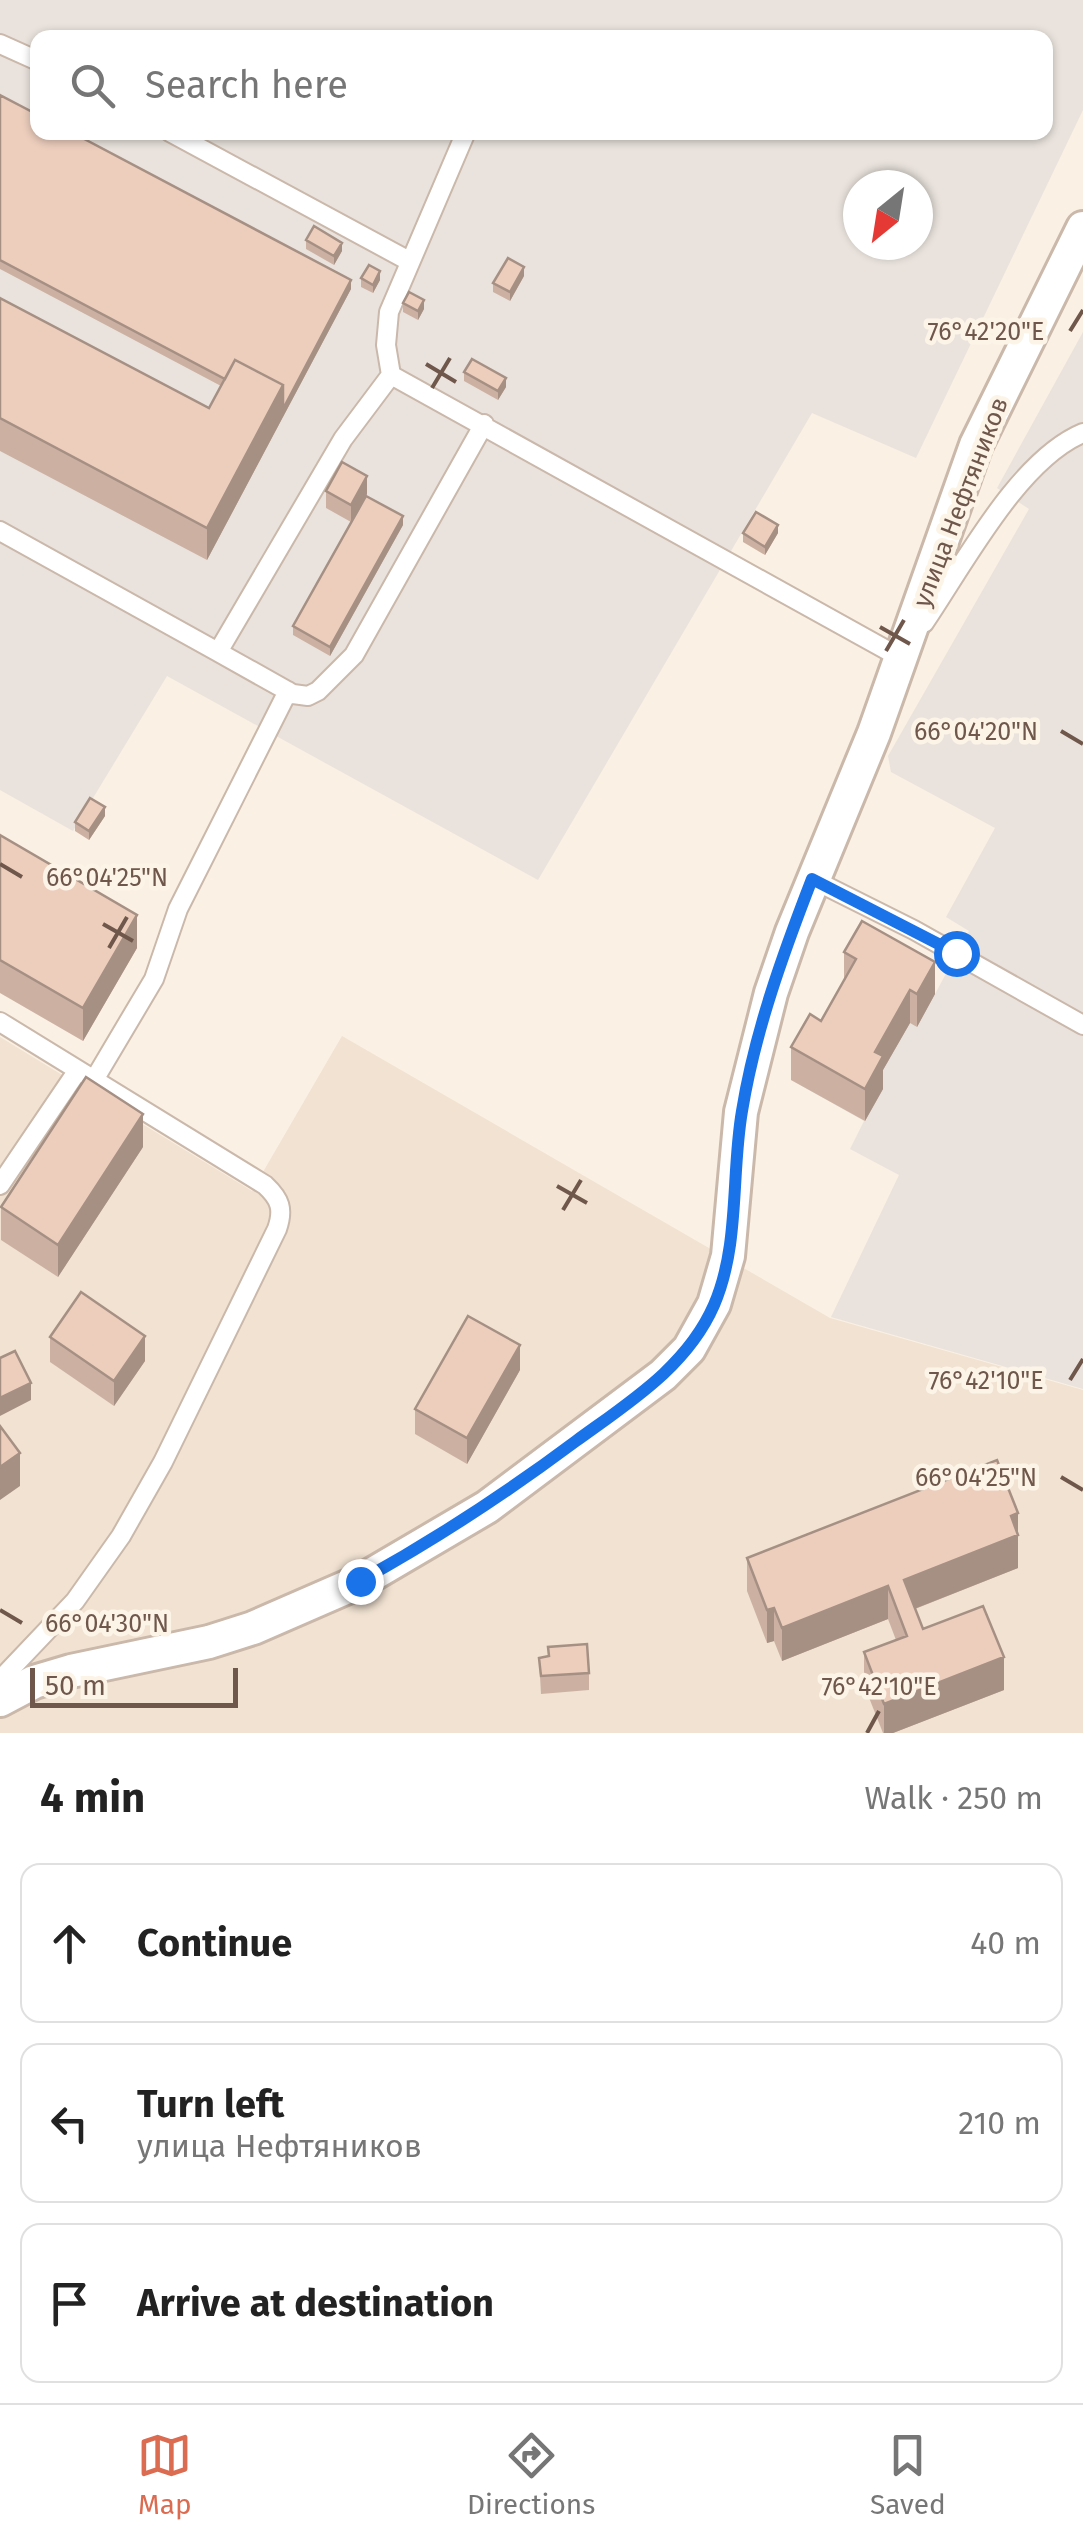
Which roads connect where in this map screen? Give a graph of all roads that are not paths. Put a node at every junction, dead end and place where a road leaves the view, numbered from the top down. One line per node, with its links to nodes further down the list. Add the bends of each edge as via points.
1 (0, 44): 2 (lane)
2 (30, 57)
3 (185, 140): 6 (lane)
4 (462, 140): 6 (lane)
5 (1083, 228): 12 (street, улица Нефтяников, via 976,445)
6 (409, 261): 7 (lane, via 386,328)
7 (391, 375): 8 (lane); 11 (lane, via 343,438)
8 (484, 424): 12 (lane); 13 (lane, via 354,655 318,691)
9 (1083, 433): 12 (lane, via 1047,455 1010,496)
10 (0, 531): 11 (lane)
11 (218, 652): 13 (lane)
12 (901, 658): 14 (street, улица Нефтяников)
13 (288, 691): 17 (lane, via 178,908 154,979)
14 (812, 879): 16 (lane); 20 (street, улица Нефтяников, via 754,1052 728,1256 714,1304 689,1349 487,1507 360,1581 254,1628 71,1671)
15 (0, 1022): 17 (lane)
16 (1083, 1025)
17 (86, 1075): 18 (lane); 19 (lane, via 265,1185 281,1217 121,1536 75,1601)
18 (0, 1185)
19 (0, 1680)
20 (0, 1700)

